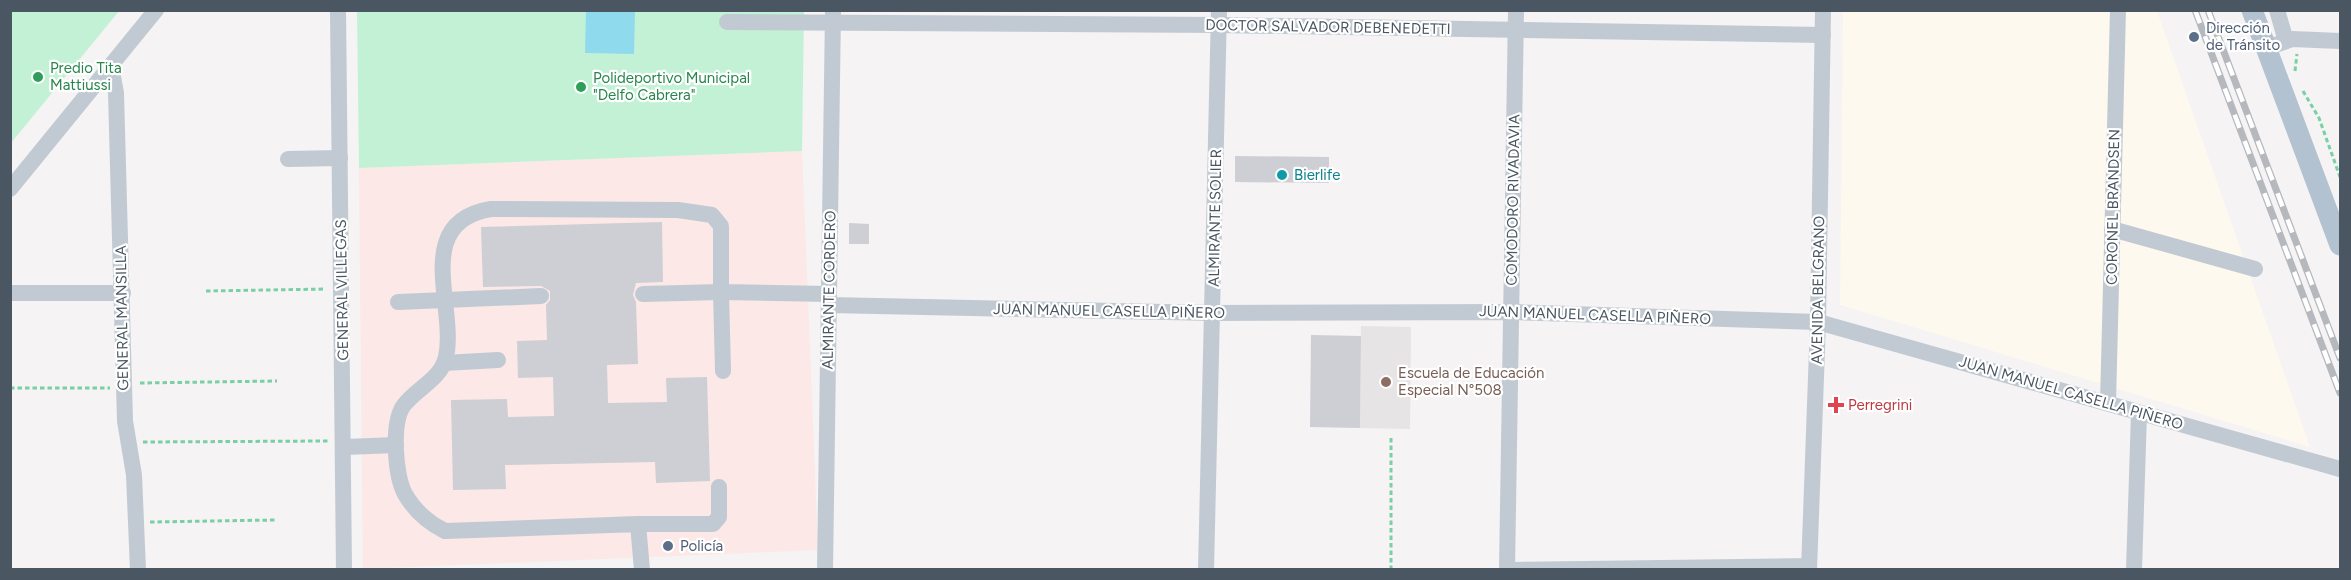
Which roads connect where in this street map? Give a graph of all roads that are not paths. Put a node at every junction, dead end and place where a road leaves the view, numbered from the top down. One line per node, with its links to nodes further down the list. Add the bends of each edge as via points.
1 (156, 10): 15 (street)
2 (338, 10): 16 (street, GENERAL VILLEGAS)
3 (1516, 10): 11 (street, COMODORO RIVADAVIA)
4 (1823, 10): 12 (street, AVENIDA BELGRANO)
5 (2118, 10): 19 (street, CORONEL BRANDSEN)
6 (2252, 10): 14 (main road)
7 (2277, 10): 14 (street)
8 (833, 16): 9 (street, DOCTOR SALVADOR DEBENEDETTI); 10 (street, DOCTOR SALVADOR DEBENEDETTI); 27 (street, ALMIRANTE CORDERO)
9 (1219, 18): 11 (street, DOCTOR SALVADOR DEBENEDETTI); 30 (street, ALMIRANTE SOLIER)
10 (727, 22)
11 (1516, 30): 12 (street, DOCTOR SALVADOR DEBENEDETTI); 31 (street, COMODORO RIVADAVIA)
12 (1823, 35): 32 (street, AVENIDA BELGRANO)
13 (2340, 41): 14 (street)
14 (2283, 43): 20 (main road)
15 (111, 66): 18 (street); 24 (street, GENERAL MANSILLA, via 116,93)
16 (340, 158): 17 (street); 38 (street, GENERAL VILLEGAS)
17 (288, 159)
18 (10, 189)
19 (2112, 229): 21 (street); 36 (street, CORONEL BRANDSEN)
20 (2340, 245)
21 (2255, 269)
22 (721, 292): 25 (street, JUAN MANUEL CASELLA PIÑERO); 27 (street, JUAN MANUEL CASELLA PIÑERO); 28 (street, via 721,226 712,215 678,210 491,208 463,220 445,242); 35 (street)
23 (10, 293): 24 (street)
24 (123, 293): 44 (street, GENERAL MANSILLA, via 123,386 135,475)
25 (643, 294)
26 (541, 296): 28 (street)
27 (829, 299): 30 (street, JUAN MANUEL CASELLA PIÑERO); 47 (street, ALMIRANTE CORDERO)
28 (444, 300): 29 (street); 34 (street)
29 (398, 302)
30 (1214, 312): 31 (street, JUAN MANUEL CASELLA PIÑERO); 48 (street, ALMIRANTE SOLIER)
31 (1510, 312): 32 (street, JUAN MANUEL CASELLA PIÑERO); 49 (street, COMODORO RIVADAVIA)
32 (1818, 322): 36 (street, JUAN MANUEL CASELLA PIÑERO); 43 (street, AVENIDA BELGRANO)
33 (498, 360): 34 (street)
34 (444, 363): 39 (street, via 404,405 396,427)
35 (723, 371)
36 (2108, 403): 37 (street, JUAN MANUEL CASELLA PIÑERO)
37 (2139, 413): 40 (street, JUAN MANUEL CASELLA PIÑERO); 51 (street)
38 (345, 444): 39 (street); 45 (street, GENERAL VILLEGAS)
39 (396, 445): 42 (street, via 400,484 405,493 414,507 445,531)
40 (2340, 469)
41 (718, 487): 42 (street, via 719,517 713,524)
42 (638, 524): 46 (street)
43 (1809, 568): 50 (street)
44 (138, 570)
45 (344, 570)
46 (642, 570)
47 (825, 570)
48 (1206, 570)
49 (1507, 570)
50 (1513, 570)
51 (2134, 570)

